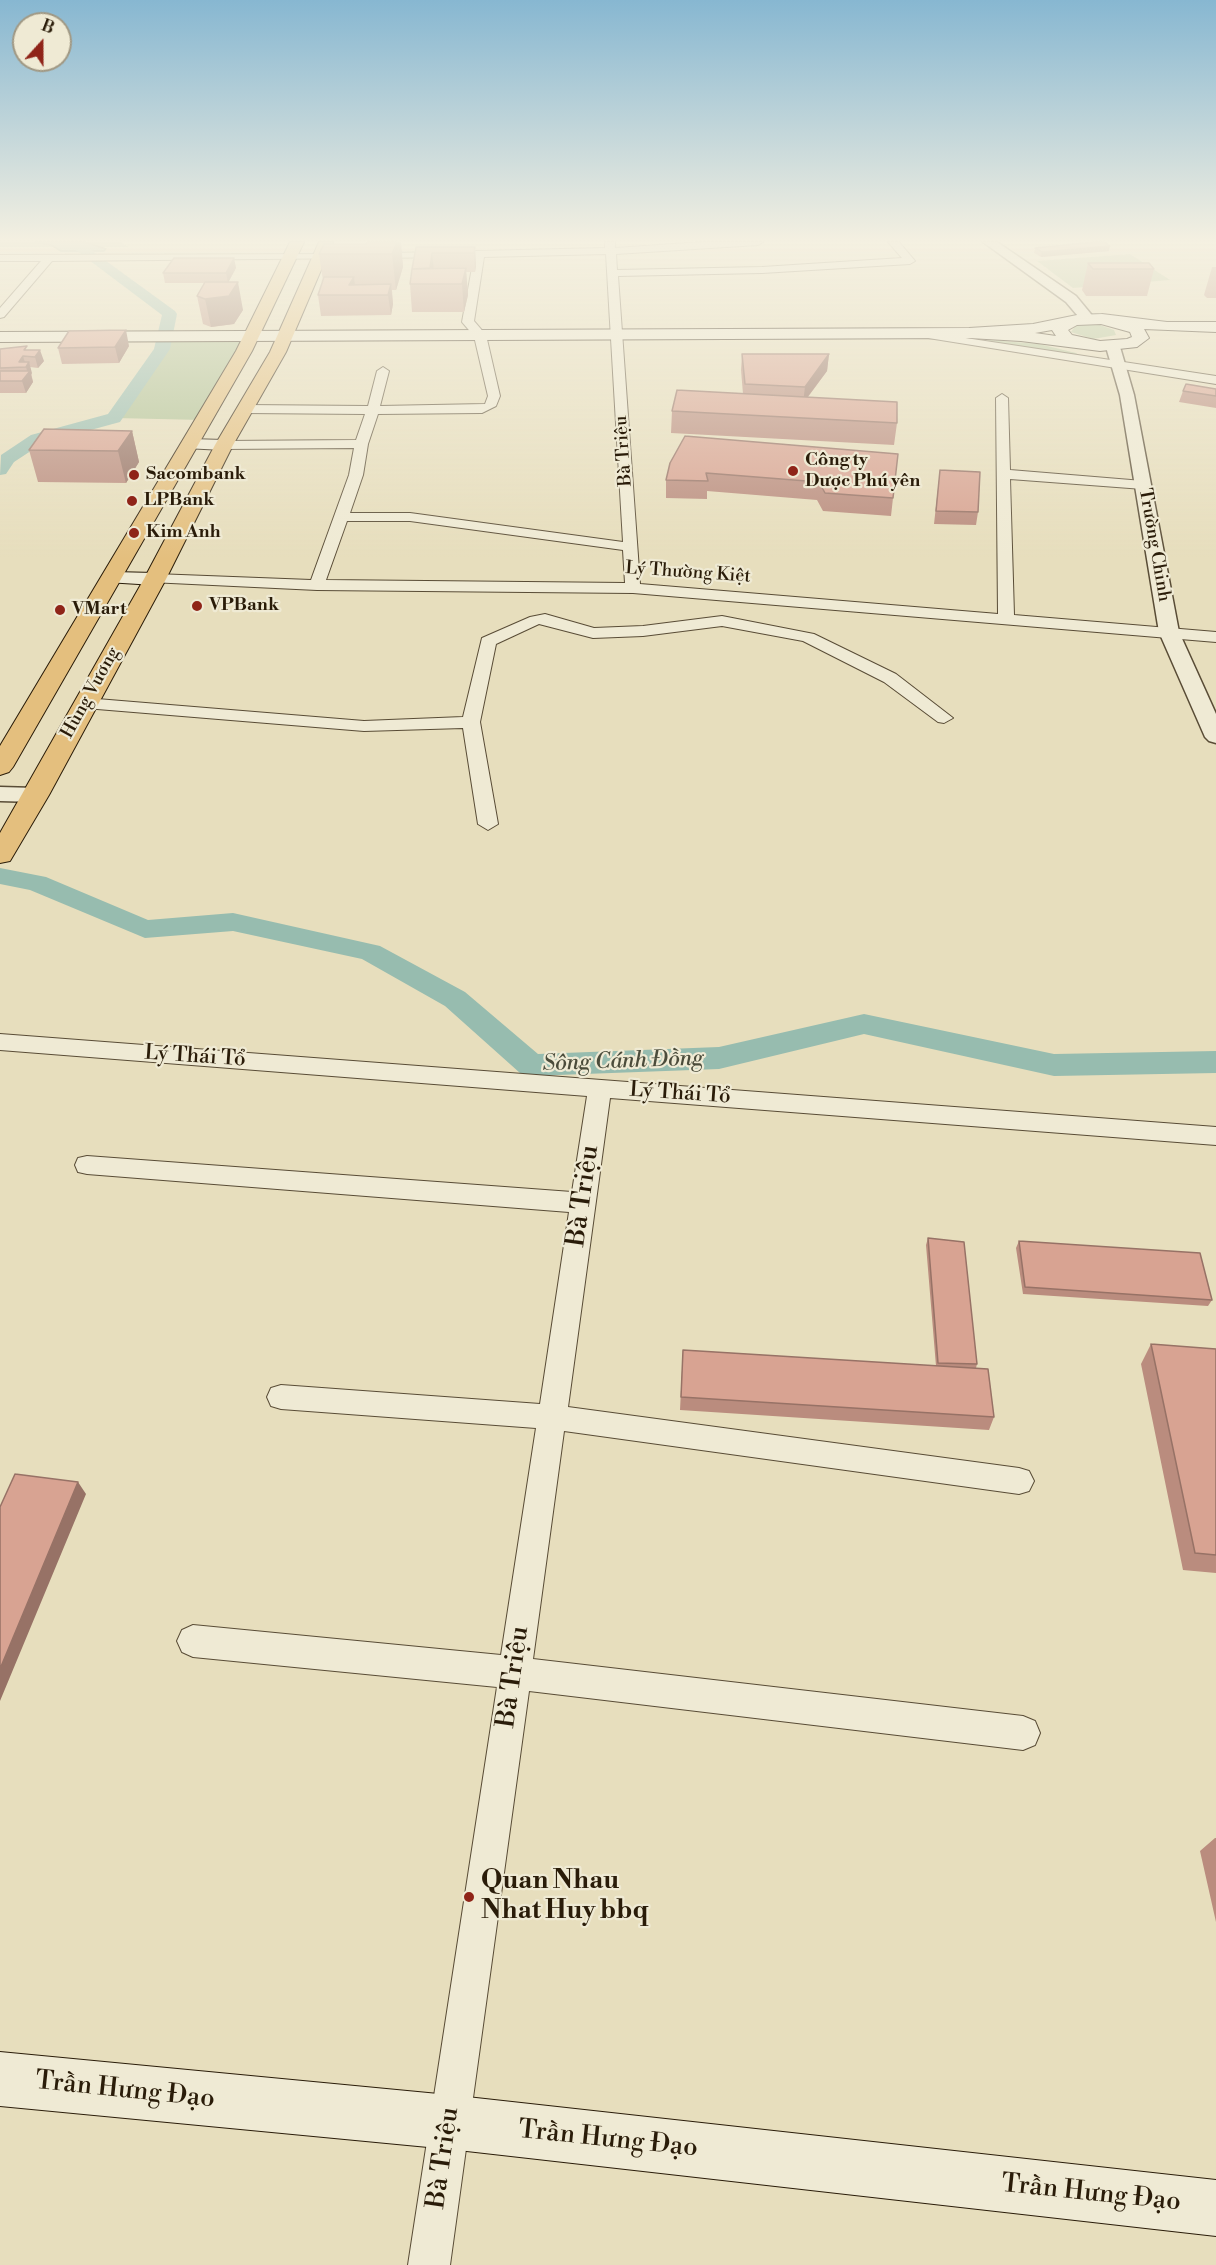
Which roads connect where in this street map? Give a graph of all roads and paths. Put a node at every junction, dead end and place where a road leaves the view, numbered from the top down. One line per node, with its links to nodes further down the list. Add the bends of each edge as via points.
1 (1113, 347): 7 (street, Trường Chinh)
2 (245, 348): 13 (main road, Hùng Vương)
3 (280, 348): 11 (main road, Hùng Vương)
4 (483, 348): 12 (street, via 494,396 490,406)
5 (617, 348): 19 (street, Bà Triệu)
6 (1008, 348): 7 (street)
7 (1119, 365): 9 (street); 17 (street, Trường Chinh)
8 (383, 371): 12 (street)
9 (1216, 380)
10 (1002, 398): 16 (street)
11 (245, 409): 12 (street); 15 (main road, Hùng Vương)
12 (374, 410): 14 (street)
13 (190, 444): 15 (main road); 20 (main road, Hùng Vương)
14 (361, 444): 15 (street); 18 (street, via 356,475)
15 (224, 445): 21 (main road, Hùng Vương)
16 (1003, 474): 17 (street); 24 (street)
17 (1143, 485): 25 (street, Trường Chinh)
18 (340, 517): 19 (street, via 410,517); 22 (street)
19 (630, 547): 23 (street, Bà Triệu)
20 (113, 578): 21 (main road); 31 (main road, Hùng Vương)
21 (155, 579): 22 (street, Lý Thường Kiệt); 27 (main road, Hùng Vương)
22 (317, 585): 23 (street, Lý Thường Kiệt)
23 (633, 588): 24 (street, Lý Thường Kiệt)
24 (1006, 619): 25 (street, Lý Thường Kiệt)
25 (1169, 633): 26 (street, Lý Thường Kiệt); 30 (street, Trường Chinh)
26 (1216, 637)
27 (85, 703): 29 (street, via 364,726); 33 (main road, Hùng Vương)
28 (944, 718): 29 (street, via 890,678 808,637 722,621 643,632 593,633 545,619 488,641)
29 (471, 722): 34 (street)
30 (1216, 736)
31 (0, 767)
32 (0, 794): 33 (street)
33 (36, 795): 35 (main road, Hùng Vương)
34 (488, 824)
35 (0, 855)
36 (0, 1042): 37 (street, Lý Thái Tổ)
37 (600, 1088): 38 (street, Lý Thái Tổ); 40 (street, Bà Triệu)
38 (1216, 1136)
39 (87, 1165): 40 (street)
40 (583, 1203): 42 (street, Bà Triệu)
41 (281, 1397): 42 (street)
42 (552, 1418): 43 (street); 45 (street, Bà Triệu)
43 (1019, 1481)
44 (193, 1641): 45 (street)
45 (515, 1673): 46 (street); 48 (street, Bà Triệu)
46 (1023, 1733)
47 (0, 2079): 48 (main road, Trần Hưng Đạo)
48 (450, 2122): 49 (main road, Trần Hưng Đạo); 50 (street, Bà Triệu)
49 (1216, 2208)
50 (429, 2265)

